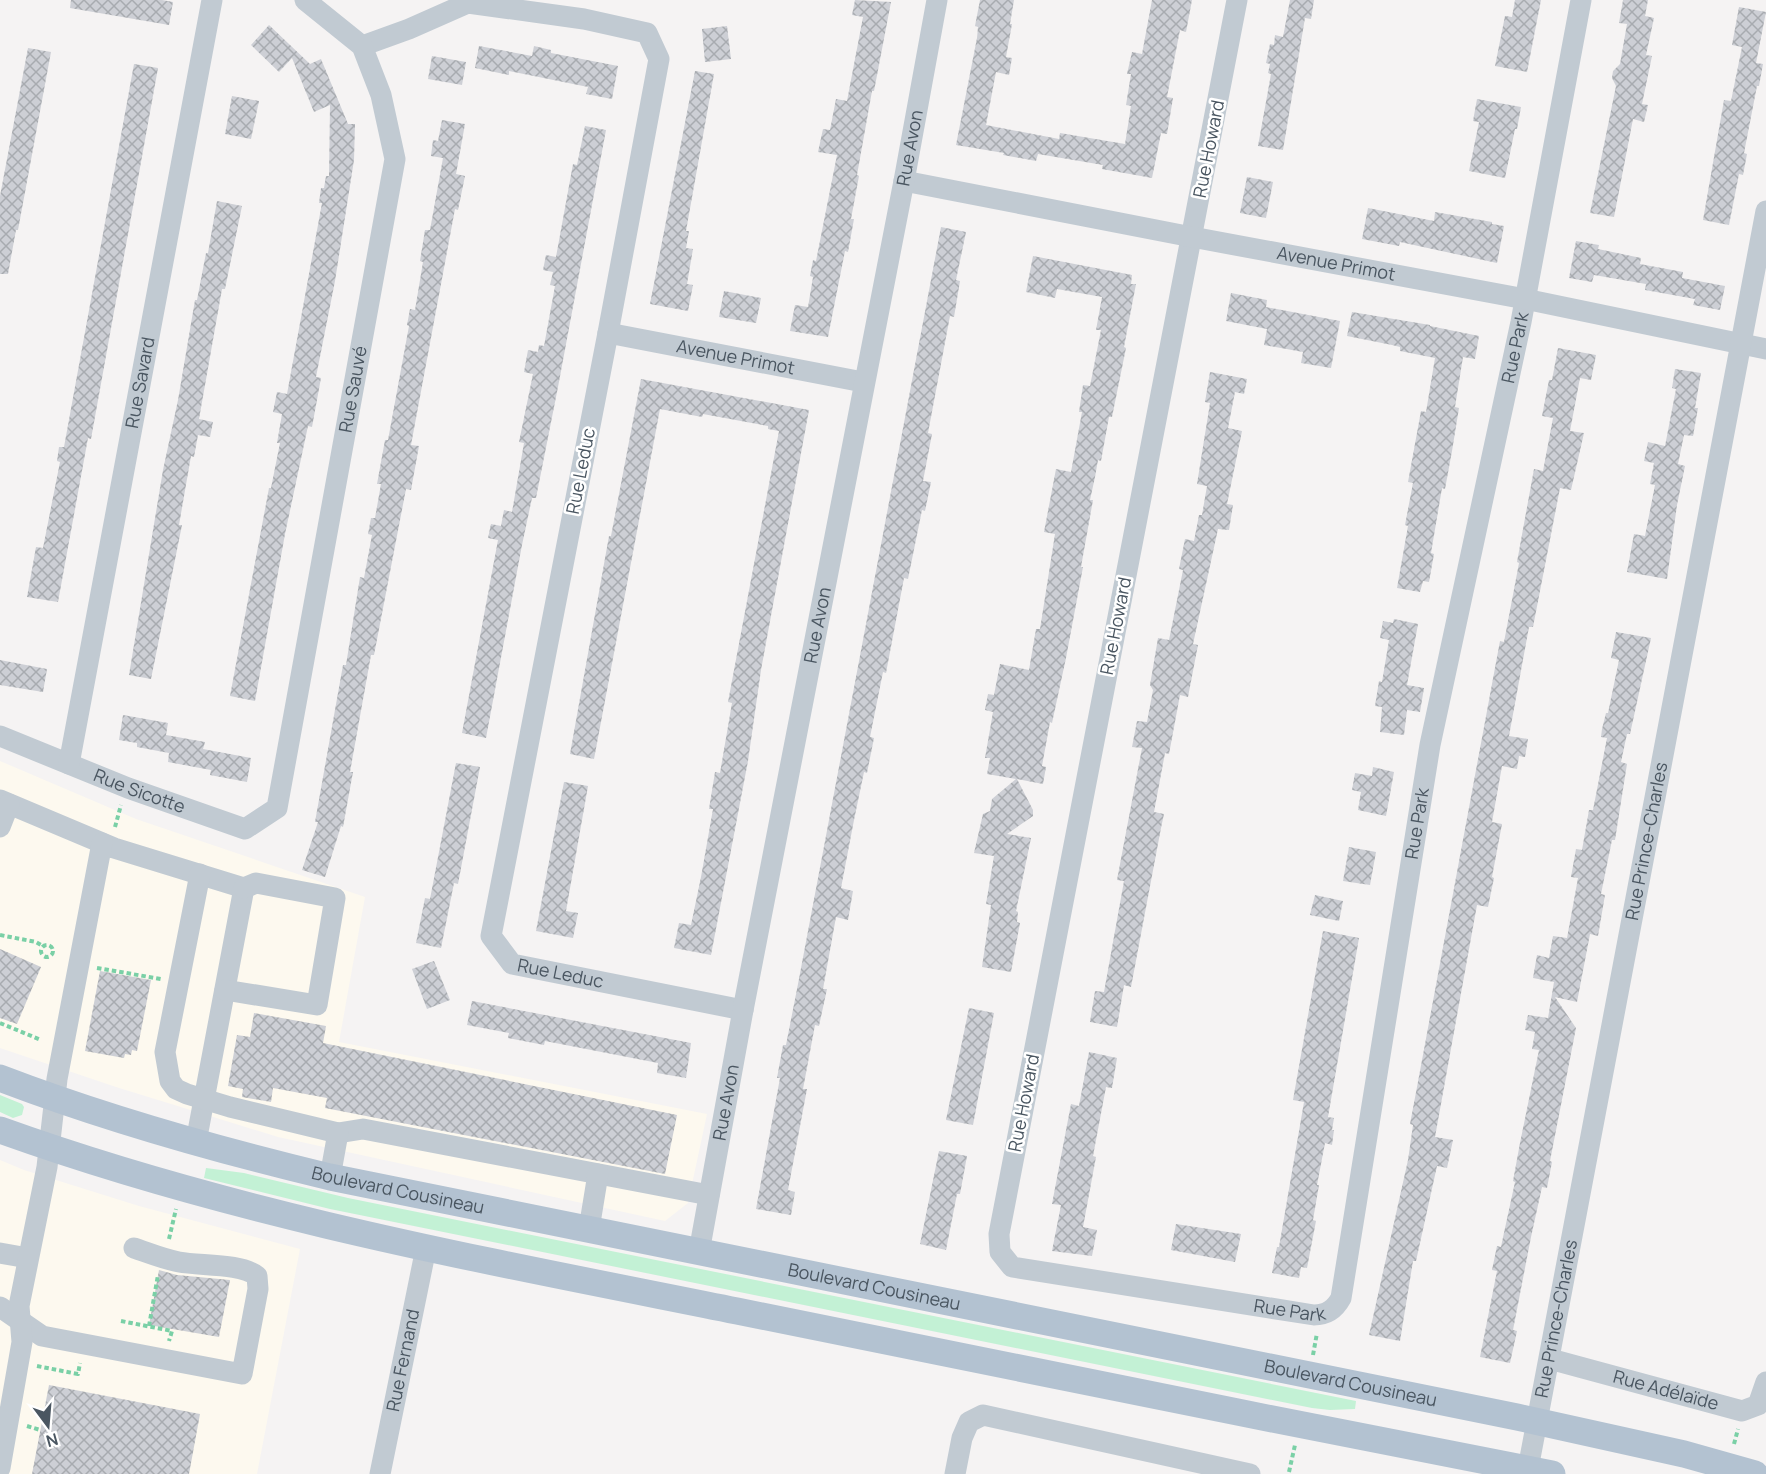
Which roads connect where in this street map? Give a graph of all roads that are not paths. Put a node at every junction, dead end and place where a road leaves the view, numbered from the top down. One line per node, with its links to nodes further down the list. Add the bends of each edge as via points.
1 (212, 0): 16 (street, Rue Savard)
2 (305, 0): 6 (street, Rue Sauvé)
3 (937, 0): 7 (street, Rue Avon)
4 (1237, 0): 9 (street, Rue Howard)
5 (1581, 0): 10 (street, Rue Park)
6 (362, 46): 11 (street, Rue Leduc, via 468,3 647,33 659,59); 18 (street, Rue Sauvé, via 381,95 395,159)
7 (904, 180): 9 (street, Avenue Primot); 14 (street, Rue Avon)
8 (1766, 211): 12 (street, Rue Prince-Charles)
9 (1192, 237): 10 (street, Avenue Primot); 39 (street, Rue Howard, via 999,1234)
10 (1525, 299): 12 (street, Avenue Primot); 39 (street, Rue Park, via 1430,745 1341,1298 1332,1310 1314,1316 1012,1267)
11 (608, 333): 14 (street, Avenue Primot); 24 (street, Rue Leduc, via 491,936 512,964)
12 (1741, 345): 13 (street, Avenue Primot); 44 (street, Rue Prince-Charles)
13 (1766, 349)
14 (863, 382): 24 (street, Rue Avon)
15 (0, 736): 16 (street, Rue Sicotte)
16 (69, 764): 18 (street, Rue Sicotte, via 245,829)
17 (4, 802): 19 (street); 20 (street)
18 (277, 808)
19 (0, 827)
20 (109, 837): 21 (street); 26 (street, via 81,944)
21 (200, 874): 22 (street); 27 (street, via 165,1052 172,1085)
22 (244, 888): 23 (street); 23 (street, via 256,883 335,898 316,1005)
23 (225, 990): 27 (street)
24 (742, 1010): 34 (street, Rue Avon)
25 (0, 1078): 26 (main road, Boulevard Cousineau)
26 (54, 1098): 30 (main road, Boulevard Cousineau); 31 (street)
27 (205, 1099): 29 (street); 30 (street)
28 (0, 1130): 31 (main road)
29 (338, 1133): 32 (street, via 363,1129); 33 (street)
30 (196, 1142): 33 (main road, Boulevard Cousineau)
31 (49, 1148): 37 (main road, via 214,1198); 41 (street)
32 (598, 1174): 34 (street); 35 (street)
33 (330, 1177): 35 (main road, Boulevard Cousineau)
34 (709, 1195): 38 (street, Rue Avon)
35 (589, 1229): 38 (main road, Boulevard Cousineau)
36 (134, 1248): 43 (street, via 181,1262 250,1272 258,1279 242,1374 42,1336)
37 (426, 1248): 49 (main road); 50 (street, Rue Fernand)
38 (699, 1251): 47 (main road, Boulevard Cousineau)
39 (1000, 1252)
40 (0, 1253): 41 (street)
41 (28, 1258): 43 (street)
42 (0, 1307): 43 (street)
43 (19, 1319): 45 (street, via 22,1342)
44 (1550, 1359): 46 (street, Rue Adélaïde, via 1742,1412 1758,1405); 47 (street, Rue Prince-Charles)
45 (17, 1362): 48 (street)
46 (1766, 1382)
47 (1537, 1421): 49 (street, Rue Prince-Charles); 53 (main road, Boulevard Cousineau)
48 (0, 1468)
49 (1536, 1473)
50 (380, 1474)
51 (955, 1474): 52 (street, via 969,1422 983,1415)
52 (1250, 1474)
53 (1755, 1474)

